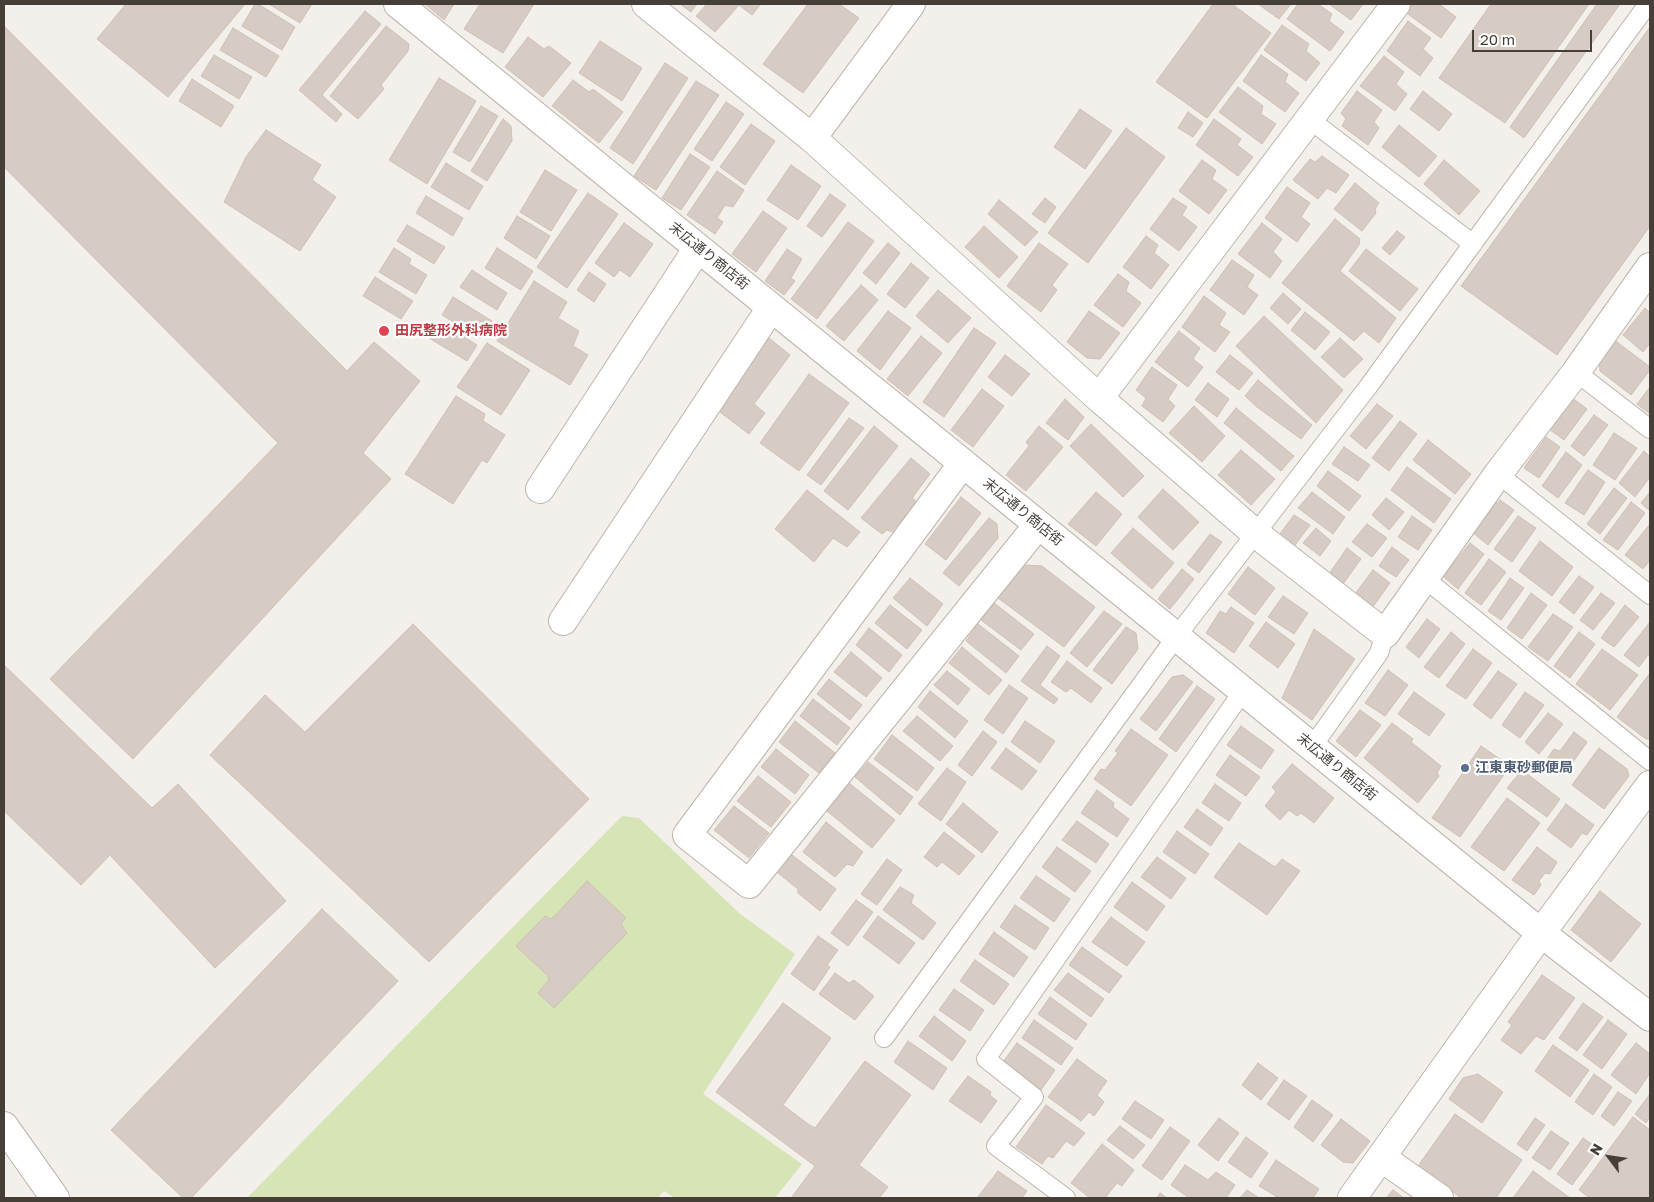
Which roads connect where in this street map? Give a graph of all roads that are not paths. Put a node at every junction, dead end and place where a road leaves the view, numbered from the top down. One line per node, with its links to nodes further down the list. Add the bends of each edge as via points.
1 (398, 4): 9 (street, 末広通り商店街)
2 (646, 4): 7 (street)
3 (911, 4): 7 (street)
4 (1396, 4): 6 (street)
5 (1648, 4): 8 (lane)
6 (1309, 119): 8 (lane); 13 (street)
7 (812, 138): 13 (street)
8 (1473, 244): 19 (lane)
9 (698, 248): 11 (street, 末広通り商店街); 17 (street)
10 (1648, 274): 12 (street)
11 (772, 308): 15 (street, 末広通り商店街); 22 (street)
12 (1576, 372): 14 (lane); 16 (street)
13 (1099, 398): 19 (street)
14 (1650, 429)
15 (963, 463): 18 (street, 末広通り商店街); 18 (street, via 686,835 749,884)
16 (1498, 474): 20 (street); 21 (lane)
17 (540, 489)
18 (1038, 525): 24 (street, 末広通り商店街)
19 (1255, 533): 23 (street); 24 (lane)
20 (1424, 578): 23 (street); 27 (lane)
21 (1650, 595)
22 (563, 621)
23 (1385, 634): 26 (lane, via 1379,653)
24 (1176, 637): 25 (street, 末広通り商店街); 31 (lane)
25 (1242, 691): 26 (street, 末広通り商店街); 35 (lane, via 986,1059 1034,1097 996,1146)
26 (1312, 747): 29 (street, 末広通り商店街)
27 (1650, 761)
28 (1650, 785): 29 (street)
29 (1541, 933): 30 (street, 末広通り商店街); 33 (street)
30 (1650, 1017)
31 (884, 1038)
32 (4, 1126): 34 (street)
33 (1382, 1158): 36 (street); 37 (street)
34 (55, 1198)
35 (1066, 1198)
36 (1352, 1198)
37 (1439, 1198)

